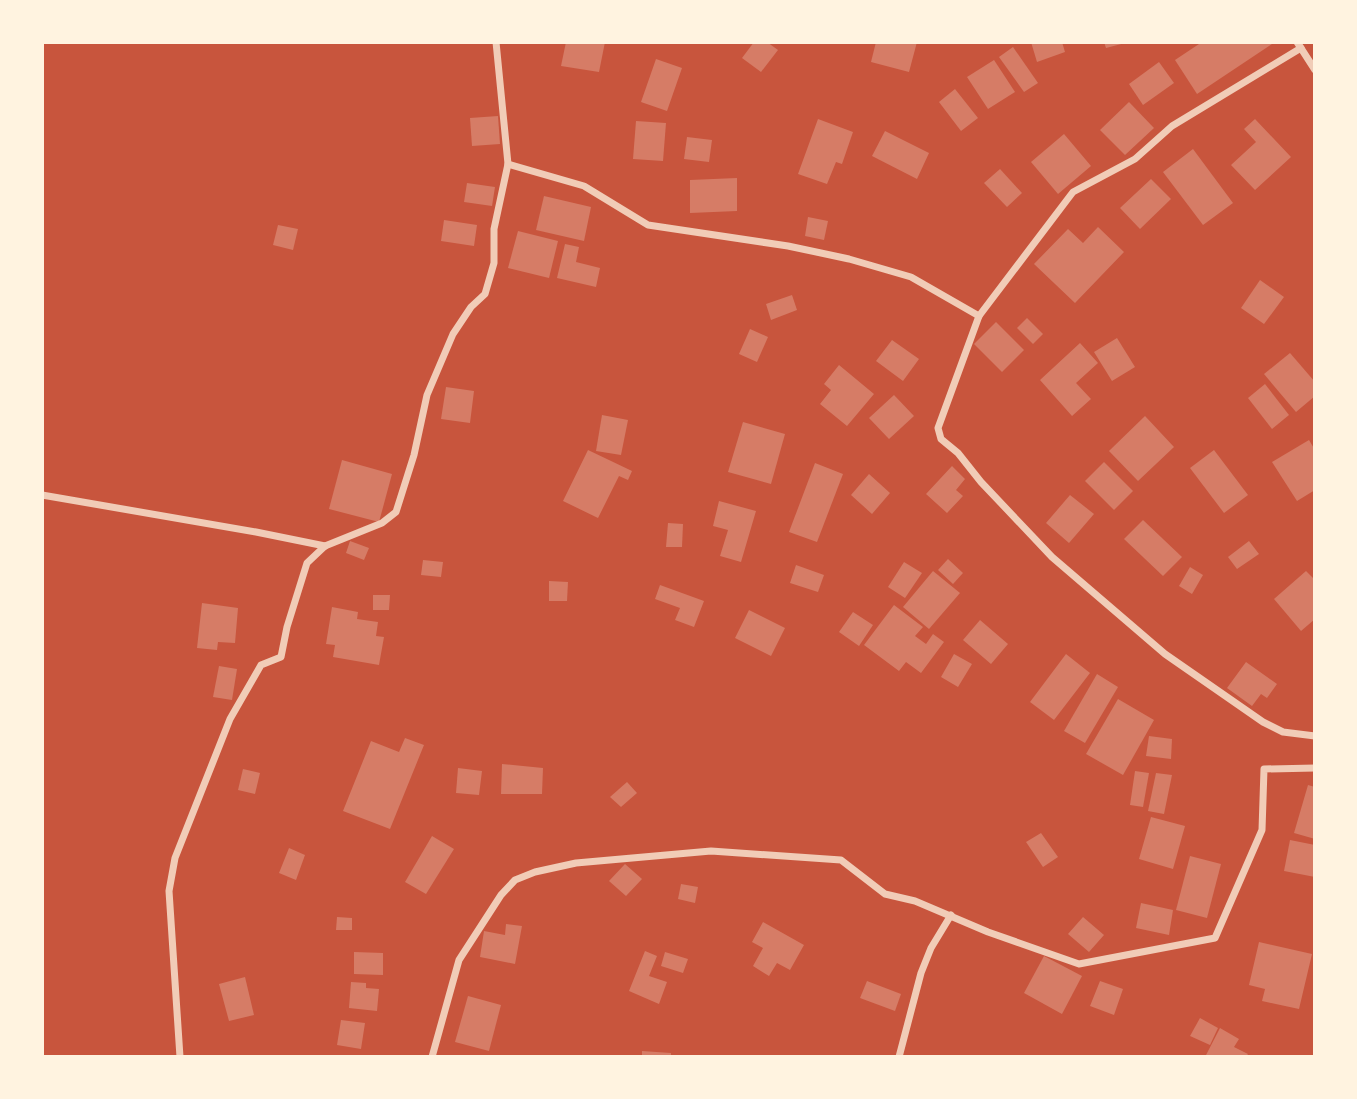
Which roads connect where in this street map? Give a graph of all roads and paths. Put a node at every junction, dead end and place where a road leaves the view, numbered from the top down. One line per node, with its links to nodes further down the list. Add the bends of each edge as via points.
1 (496, 42): 4 (street)
2 (1299, 45): 3 (street); 5 (street, via 1172,126 1135,159 1073,192)
3 (1315, 70)
4 (508, 164): 5 (street, via 584,186 648,225 789,246 911,277); 7 (street, via 485,294 453,334 427,395 396,512 383,523)
5 (979, 316): 8 (street, via 938,428 941,439 1052,557 1165,654 1263,722 1283,732)
6 (42, 495): 7 (street)
7 (325, 546): 11 (street, via 307,563 282,657 261,665 230,719 175,858 169,891)
8 (1315, 736)
9 (1315, 768): 10 (street, via 1264,769 1262,830 1215,938 1079,964)
10 (951, 915): 12 (street, via 885,894 842,860 711,851 576,863 535,872 515,880 501,895 459,960); 13 (street, via 921,973)
11 (180, 1057)
12 (432, 1057)
13 (899, 1057)

